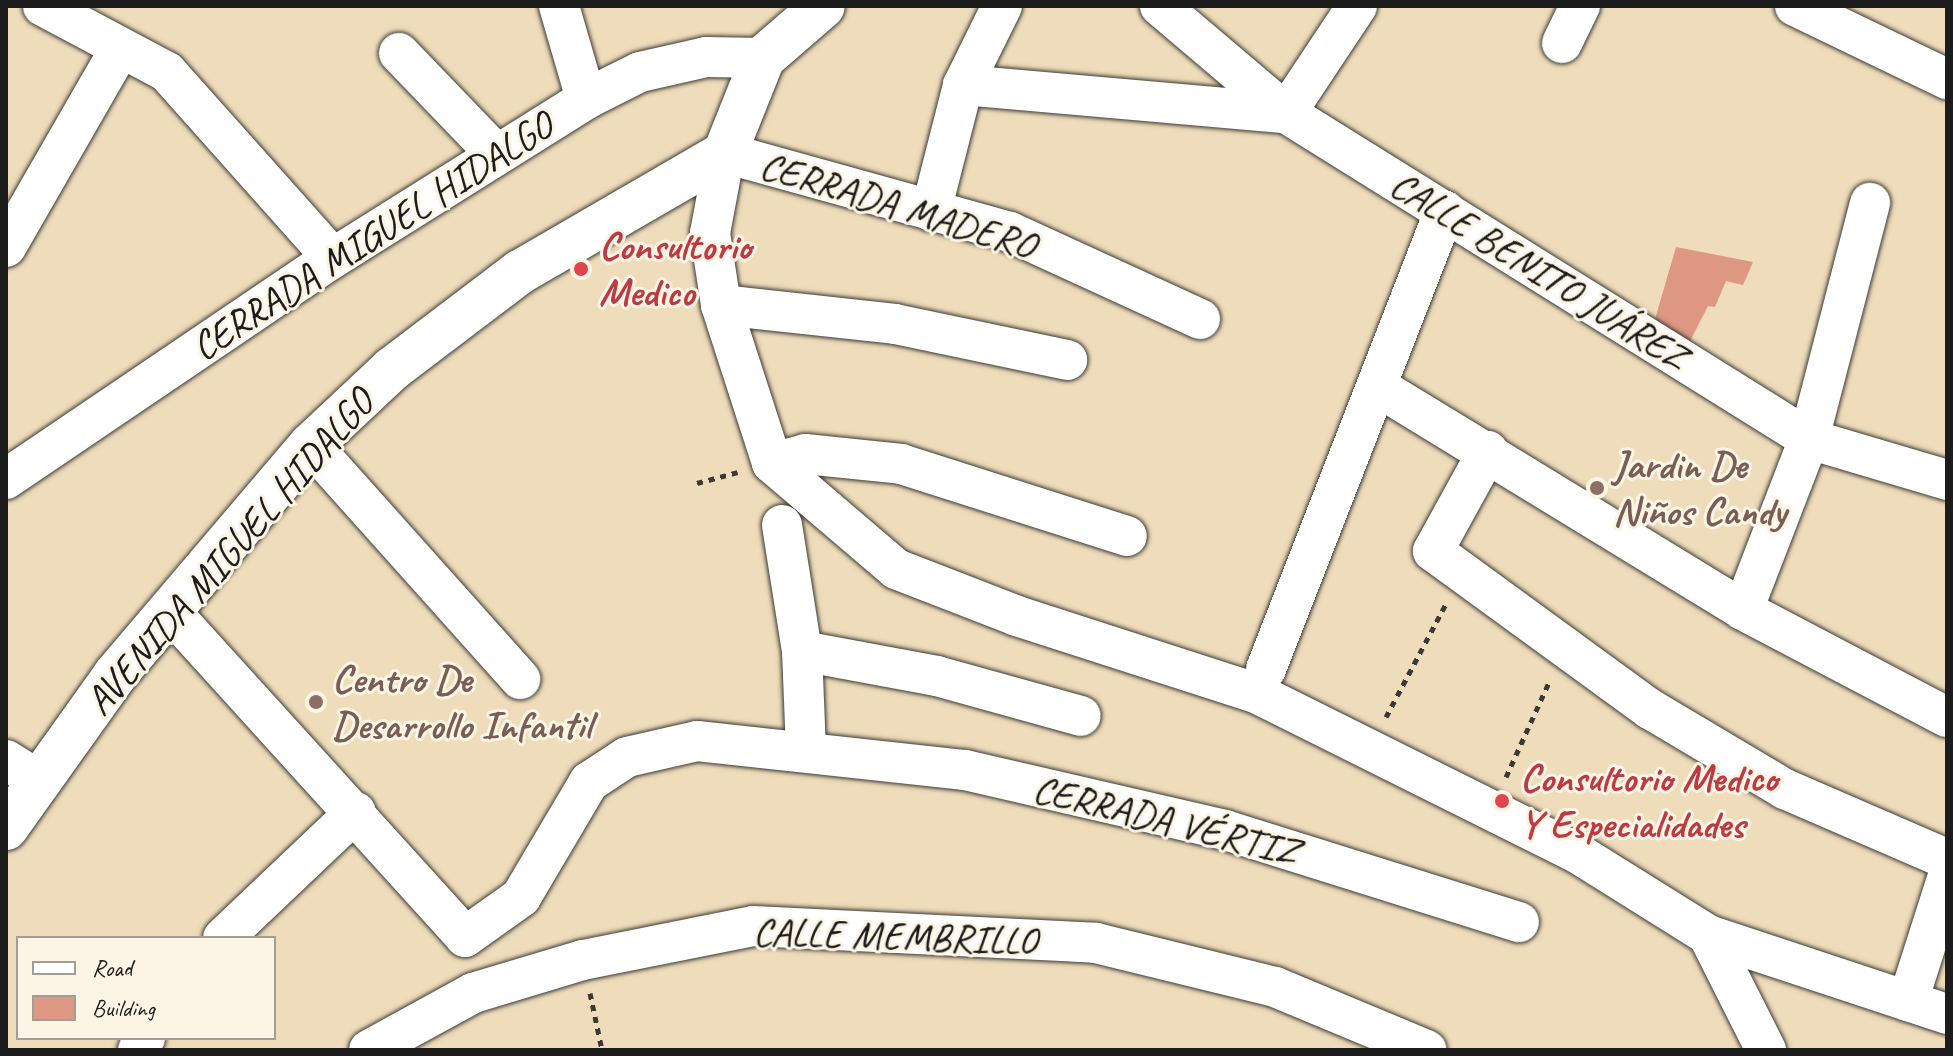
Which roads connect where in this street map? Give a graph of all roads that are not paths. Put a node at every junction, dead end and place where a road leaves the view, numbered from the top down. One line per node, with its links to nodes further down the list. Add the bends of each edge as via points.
1 (43, 6): 10 (street)
2 (559, 6): 15 (street)
3 (823, 6): 12 (street)
4 (1002, 6): 14 (street)
5 (1160, 6): 16 (street, CALLE BENITO JUÁREZ)
6 (1357, 6): 16 (street)
7 (1580, 6): 9 (street)
8 (1795, 6): 13 (street)
9 (1562, 43)
10 (120, 49): 22 (street); 23 (street, via 167,72)
11 (399, 53): 18 (street)
12 (763, 58): 15 (street, CERRADA MIGUEL HIDALGO, via 706,57 640,72); 17 (street)
13 (1947, 79)
14 (963, 85): 16 (street); 20 (street)
15 (586, 99): 18 (street, CERRADA MIGUEL HIDALGO)
16 (1286, 113): 21 (street, CALLE BENITO JUÁREZ)
17 (725, 153): 20 (street, CERRADA MADERO); 24 (street, via 710,233); 29 (street, AVENIDA MIGUEL HIDALGO, via 520,272 392,369)
18 (497, 155): 23 (street, CERRADA MIGUEL HIDALGO)
19 (1870, 203): 28 (street)
20 (931, 211): 25 (street, CERRADA MADERO, via 1010,232)
21 (1445, 211): 27 (street); 28 (street, CALLE BENITO JUÁREZ)
22 (6, 247)
23 (333, 258): 32 (street, CERRADA MIGUEL HIDALGO)
24 (721, 305): 26 (street, via 895,324); 31 (street)
25 (1200, 319)
26 (1067, 360)
27 (1378, 387): 30 (street); 39 (street)
28 (1809, 439): 33 (street, CALLE BENITO JUÁREZ); 37 (street)
29 (311, 445): 36 (street, AVENIDA MIGUEL HIDALGO); 40 (street)
30 (1488, 451): 37 (street); 47 (street, via 1433,551 1650,709 1785,789)
31 (772, 463): 35 (street, via 821,454 901,464); 50 (street, via 896,569 1017,616 1199,671 1577,853)
32 (6, 479)
33 (1947, 480)
34 (782, 525): 38 (street)
35 (1127, 536)
36 (169, 610): 44 (street, AVENIDA MIGUEL HIDALGO); 45 (street)
37 (1743, 610): 42 (street)
38 (802, 651): 41 (street, via 937,676); 43 (street)
39 (1266, 669)
40 (520, 679)
41 (1081, 716)
42 (1947, 717)
43 (806, 751): 45 (street, CERRADA VÉRTIZ, via 697,741 627,757 589,782 521,897 465,937 451,928); 49 (street, CERRADA VÉRTIZ, via 965,770 1212,826)
44 (21, 770): 46 (street, AVENIDA MIGUEL HIDALGO)
45 (356, 812): 51 (street)
46 (6, 828)
47 (1947, 859)
48 (1947, 879): 52 (street)
49 (1519, 922)
50 (1708, 935): 52 (street); 56 (street)
51 (225, 936)
52 (1908, 1001): 53 (street)
53 (1947, 1014)
54 (369, 1050): 55 (street, CALLE MEMBRILLO, via 451,1002 583,960 753,926 1096,943 1275,987)
55 (1426, 1050)
56 (1766, 1050)

